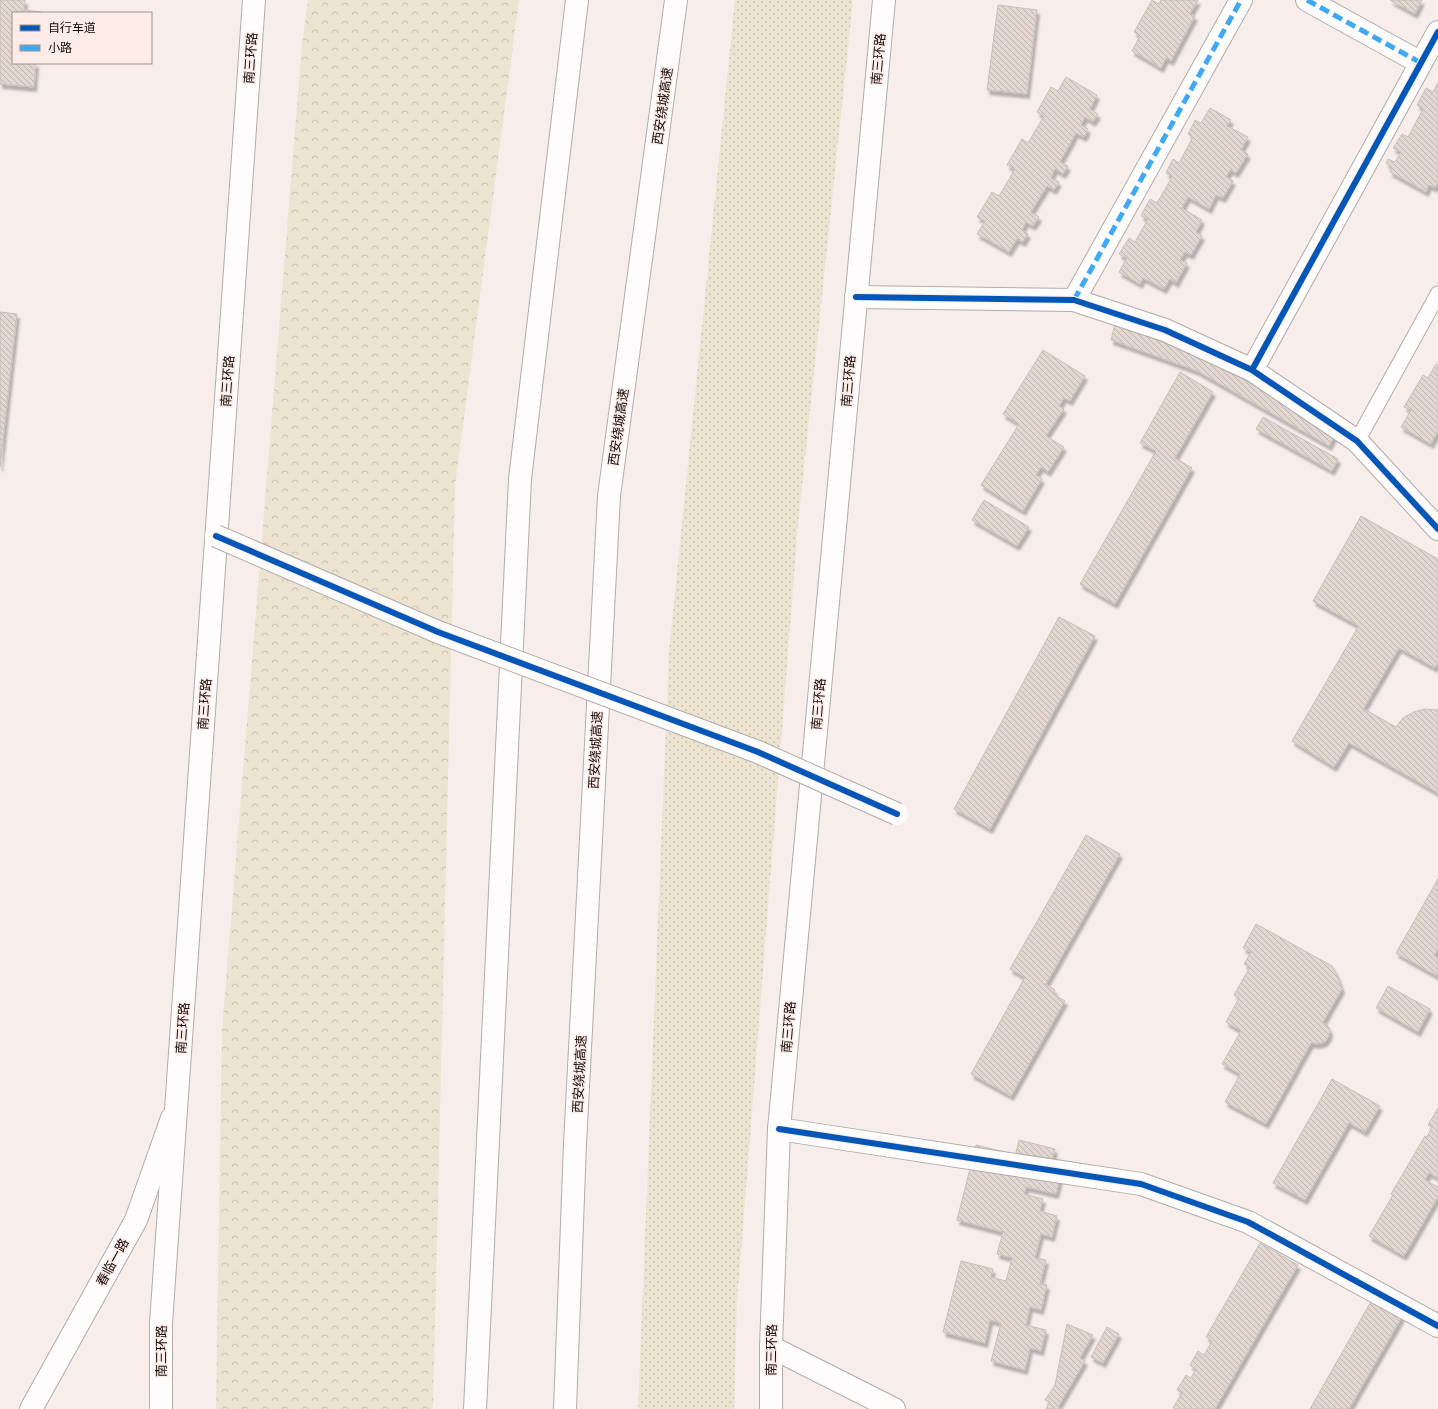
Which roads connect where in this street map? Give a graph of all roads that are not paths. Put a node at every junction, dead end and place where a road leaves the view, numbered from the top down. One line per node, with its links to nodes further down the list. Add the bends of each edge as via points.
1 (254, 0): 15 (main road, 南三环路)
2 (577, 0): 23 (main road, via 520,479)
3 (676, 0): 24 (main road, 西安绕城高速, via 609,496 575,1144)
4 (884, 0): 10 (main road, 南三环路)
5 (1241, 0): 11 (main road)
6 (1307, 0): 8 (main road)
7 (1438, 32): 8 (main road)
8 (1421, 62): 12 (main road)
9 (1438, 294): 13 (lane)
10 (856, 297): 11 (main road); 18 (main road, 南三环路)
11 (1074, 300): 12 (main road, via 1165,330)
12 (1252, 370): 13 (main road)
13 (1357, 441): 14 (main road)
14 (1438, 528)
15 (216, 536): 16 (main road, bridge, via 438,632 758,752); 17 (main road, 南三环路)
16 (896, 814)
17 (176, 1108): 21 (main road, 春临一路, via 136,1220); 22 (main road, 南三环路, via 161,1323)
18 (779, 1129): 19 (main road, via 1141,1184 1248,1222); 20 (main road, 南三环路)
19 (1438, 1326)
20 (771, 1347): 25 (main road, 南三环路); 26 (main road)
21 (31, 1409)
22 (161, 1409)
23 (475, 1409)
24 (565, 1409)
25 (771, 1409)
26 (894, 1409)

